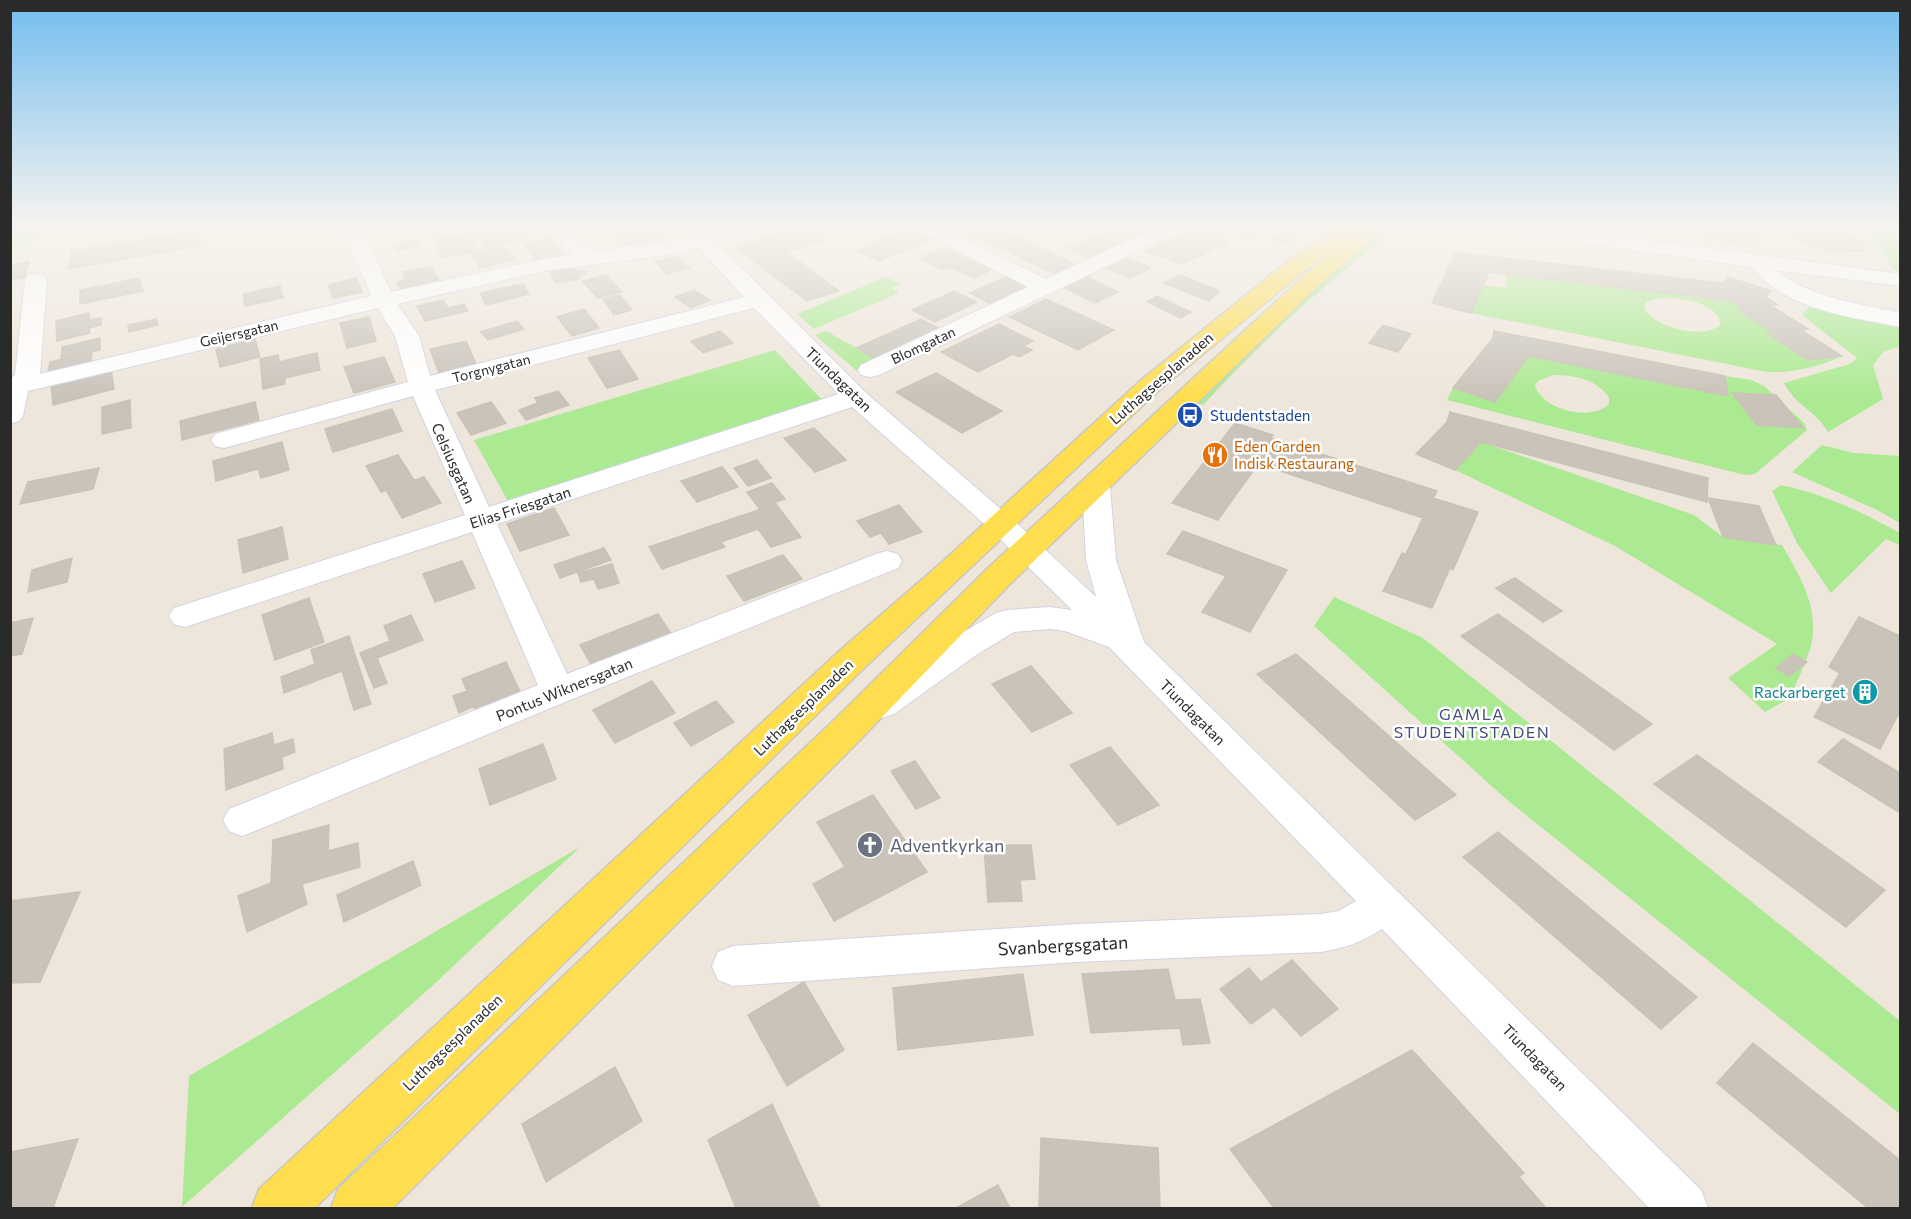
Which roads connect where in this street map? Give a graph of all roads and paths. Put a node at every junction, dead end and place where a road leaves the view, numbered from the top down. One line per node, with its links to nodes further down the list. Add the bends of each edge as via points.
1 (36, 285): 16 (street, via 27,378)
2 (377, 285): 11 (street, Celsiusgatan)
3 (453, 285): 11 (street, Geijersgatan)
4 (745, 285): 12 (street, Tiundagatan)
5 (1041, 285): 10 (street)
6 (1050, 285): 10 (street, Blomgatan)
7 (1273, 285): 22 (main road, Luthagsesplanaden, via 1149,386)
8 (1307, 285): 20 (main road, Luthagsesplanaden)
9 (1783, 285): 13 (street, via 1807,299)
10 (1045, 287): 14 (street, Blomgatan)
11 (384, 300): 15 (street, Celsiusgatan, via 407,336); 16 (street, Geijersgatan)
12 (759, 300): 15 (street, Torgnygatan); 17 (street, Tiundagatan)
13 (1900, 320)
14 (870, 370)
15 (421, 386): 19 (street, Torgnygatan); 21 (street, Celsiusgatan)
16 (14, 387): 18 (street)
17 (856, 397): 21 (street, Elias Friesgatan); 22 (street, Tiundagatan)
18 (10, 416)
19 (224, 440)
20 (1096, 487): 22 (main road, Luthagsesplanaden); 25 (street, via 1101,560)
21 (479, 520): 24 (street, Elias Friesgatan); 26 (street, Celsiusgatan)
22 (1014, 536): 25 (street, Tiundagatan); 27 (main road, Luthagsesplanaden); 31 (main road, Luthagsesplanaden, via 840,671)
23 (887, 561): 26 (street, Pontus Wiknersgatan)
24 (185, 615)
25 (1131, 649): 27 (street, via 1070,621 1007,621); 29 (street, Tiundagatan)
26 (558, 691): 28 (street, Pontus Wiknersgatan)
27 (846, 731): 32 (main road, Luthagsesplanaden)
28 (242, 820)
29 (1386, 905): 30 (street, Svanbergsgatan, via 1346,929 1321,933 1077,943); 33 (street, Tiundagatan)
30 (733, 966)
31 (278, 1209)
32 (357, 1209)
33 (1683, 1209)

